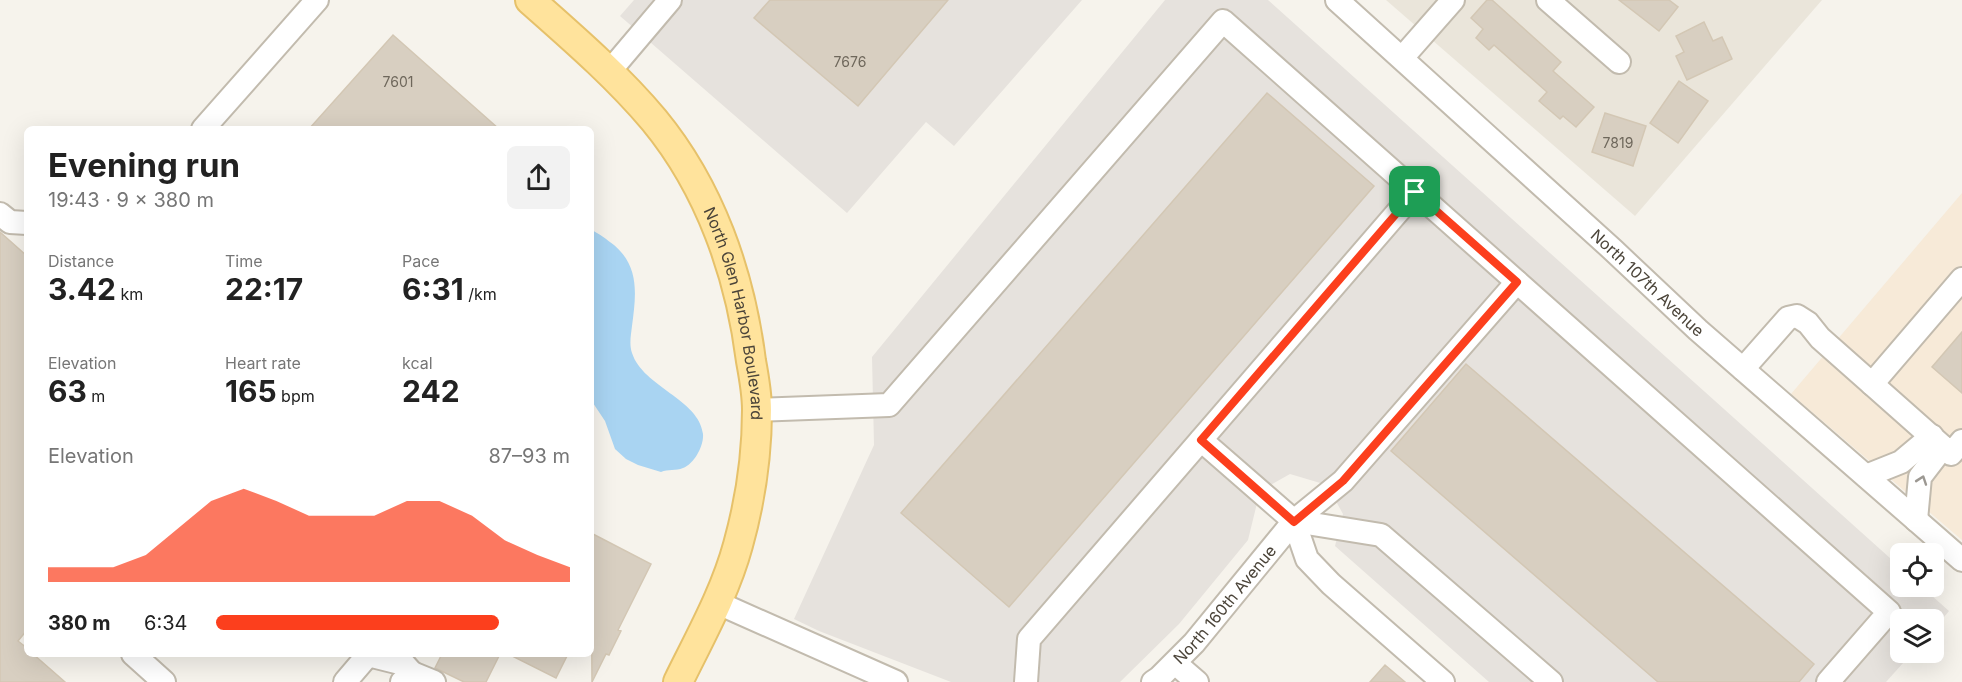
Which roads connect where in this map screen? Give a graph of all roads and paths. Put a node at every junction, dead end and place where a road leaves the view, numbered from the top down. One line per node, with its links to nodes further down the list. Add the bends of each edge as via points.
1 (317, 0): 10 (street)
2 (530, 0): 9 (main road, North Glen Harbor Boulevard)
3 (670, 0): 9 (street)
4 (1337, 0): 7 (street, North 107th Avenue)
5 (1453, 0): 7 (street)
6 (1548, 0): 8 (street)
7 (1402, 58): 16 (street, North 107th Avenue)
8 (1619, 62)
9 (609, 72): 18 (main road, North Glen Harbor Boulevard, via 654,120 703,196 737,284)
10 (206, 126)
11 (1415, 192): 15 (street); 18 (street, via 1223,21 889,405); 19 (street)
12 (0, 214): 13 (street, via 10,222)
13 (24, 223)
14 (1962, 279): 17 (street)
15 (1517, 282): 23 (street, North 160th Avenue, via 1343,481); 41 (street, via 1889,612)
16 (1743, 369): 17 (street, via 1788,318 1797,316); 21 (street, North 107th Avenue)
17 (1872, 384): 20 (street)
18 (757, 410): 25 (main road, North Glen Harbor Boulevard, via 747,513)
19 (1201, 440): 23 (street); 36 (street, via 1029,639)
20 (1950, 448): 21 (street); 22 (street, one-way to 20, via 1920,477)
21 (1866, 476): 22 (street, North 107th Avenue)
22 (1916, 520): 24 (street, North 107th Avenue)
23 (1294, 522): 29 (street, North 160th Avenue); 39 (street, via 1307,559); 40 (street, via 1381,535)
24 (1962, 560)
25 (717, 603): 34 (main road, North Glen Harbor Boulevard); 35 (street)
26 (136, 657): 31 (street)
27 (366, 657): 32 (street)
28 (379, 657): 30 (street, via 404,664)
29 (1174, 663): 37 (street, North 160th Avenue); 38 (street)
30 (407, 678): 33 (street)
31 (164, 682)
32 (345, 682)
33 (434, 682)
34 (678, 682)
35 (896, 682)
36 (1026, 682)
37 (1153, 682)
38 (1197, 682)
39 (1443, 682)
40 (1551, 682)
41 (1828, 682)

